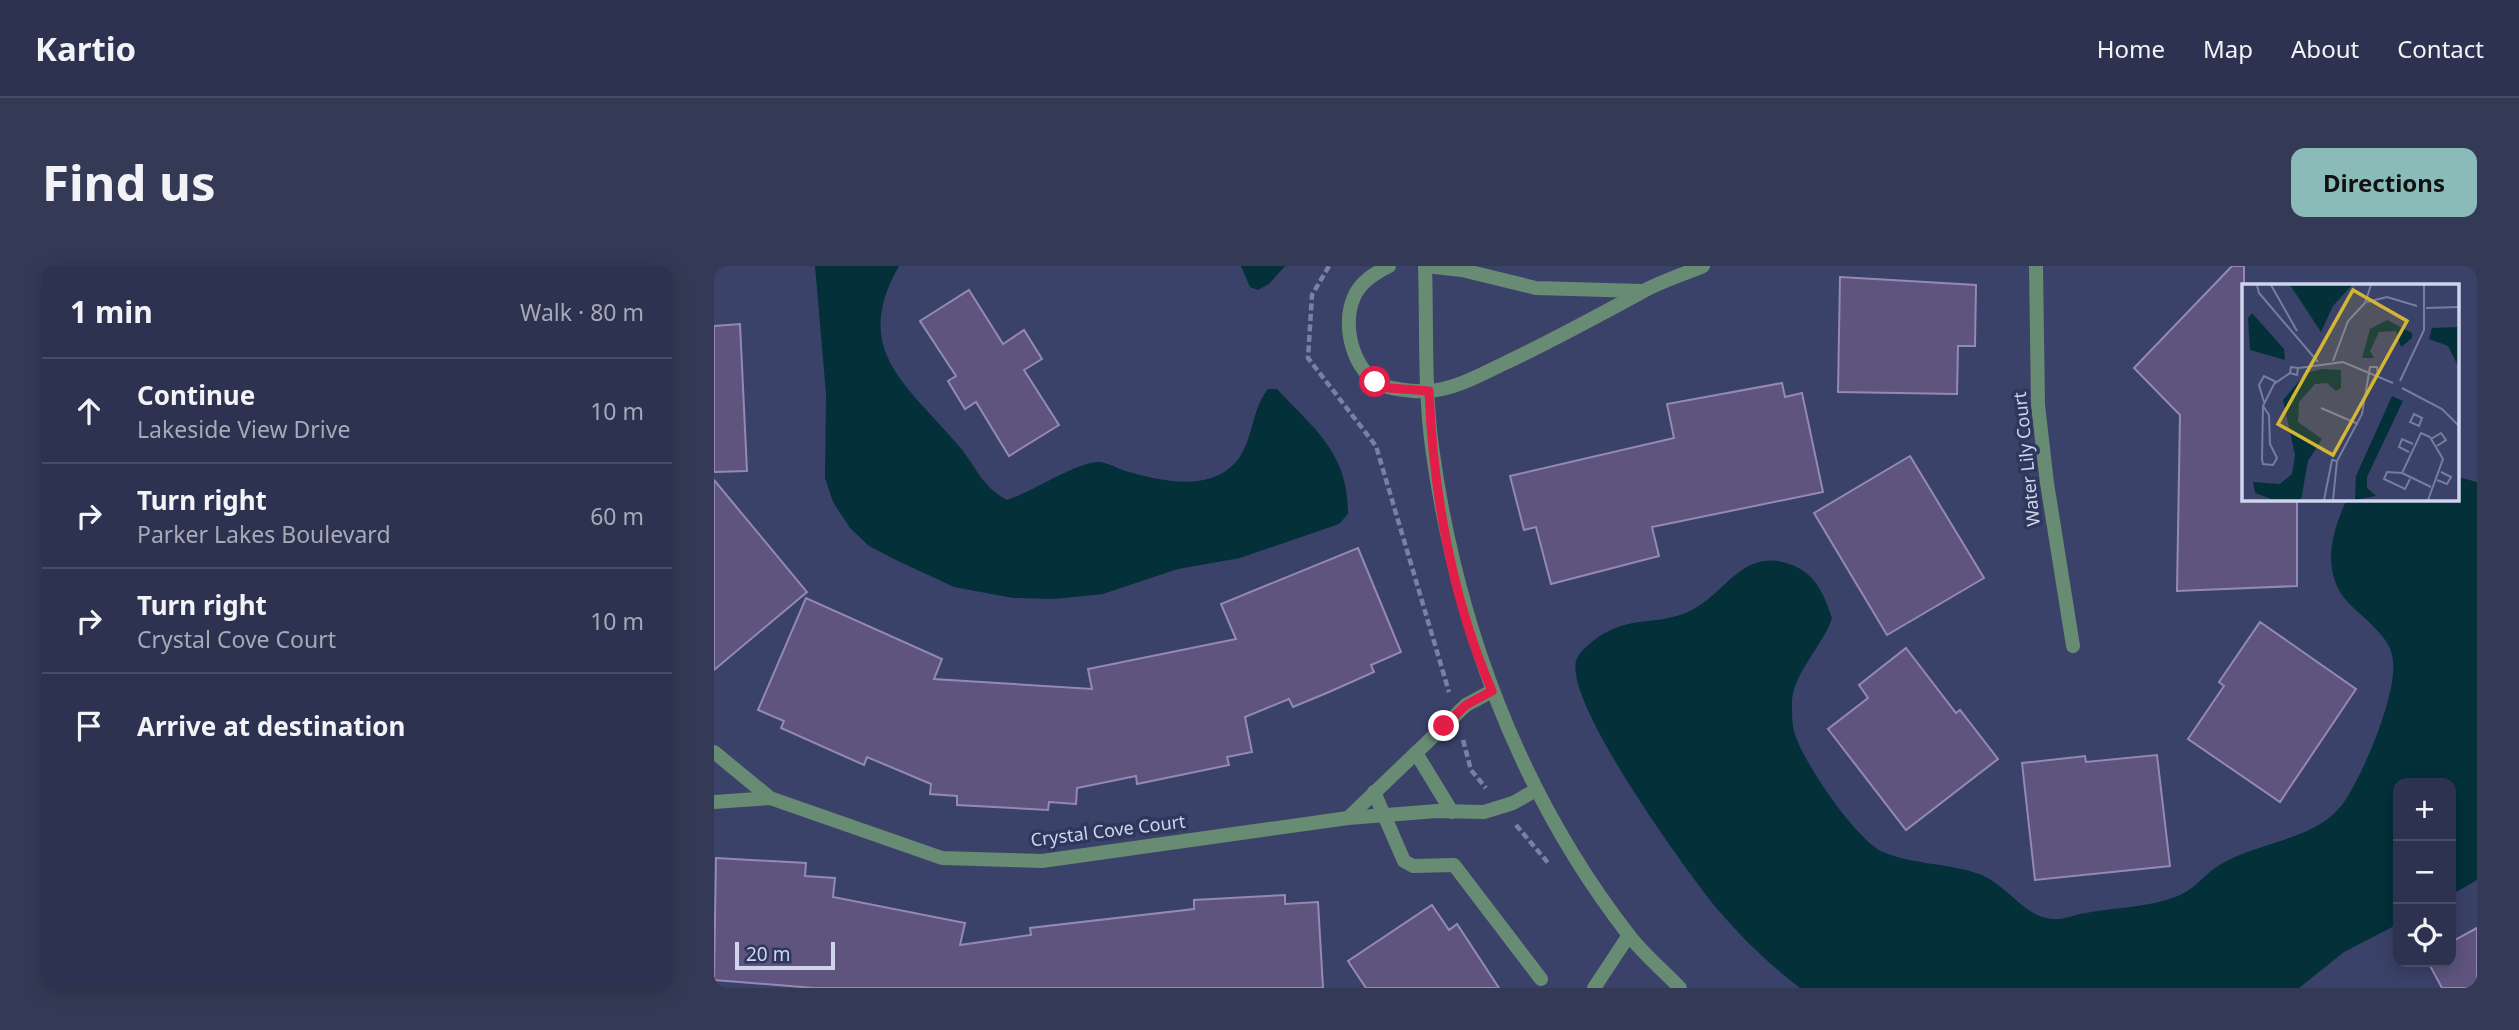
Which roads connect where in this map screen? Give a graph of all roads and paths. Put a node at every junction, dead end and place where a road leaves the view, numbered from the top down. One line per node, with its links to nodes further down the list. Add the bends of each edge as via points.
1 (1329, 266): 10 (path, via 1312,295 1308,358 1376,446)
2 (1389, 266): 7 (street, via 1370,276 1354,295 1347,318 1350,342 1375,382 1389,388)
3 (1425, 266): 6 (street, via 1536,288); 7 (street)
4 (1703, 266): 6 (street)
5 (2036, 266): 8 (street, Water Lily Court, via 2038,405)
6 (1642, 291): 7 (street, via 1578,329 1494,369)
7 (1429, 391): 9 (street, via 1443,517 1462,601)
8 (2073, 646)
9 (1492, 691): 10 (street); 13 (street)
10 (1456, 715): 12 (street); 17 (path, via 1471,770)
11 (714, 752): 15 (street)
12 (1416, 753): 14 (street); 18 (street)
13 (1536, 790): 17 (street, Crystal Cove Court); 22 (street)
14 (1374, 792): 19 (street); 20 (street)
15 (770, 798): 16 (street, Crystal Cove Court); 20 (street, Crystal Cove Court, via 942,858 1042,861)
16 (714, 802)
17 (1502, 807): 18 (street, Crystal Cove Court); 21 (path)
18 (1452, 812): 19 (street, Crystal Cove Court)
19 (1385, 816): 20 (street, Crystal Cove Court); 23 (street, via 1404,861 1413,866 1454,865)
20 (1348, 818)
21 (1552, 868)
22 (1629, 935): 24 (street); 25 (street)
23 (1541, 979)
24 (1594, 988)
25 (1680, 988)

